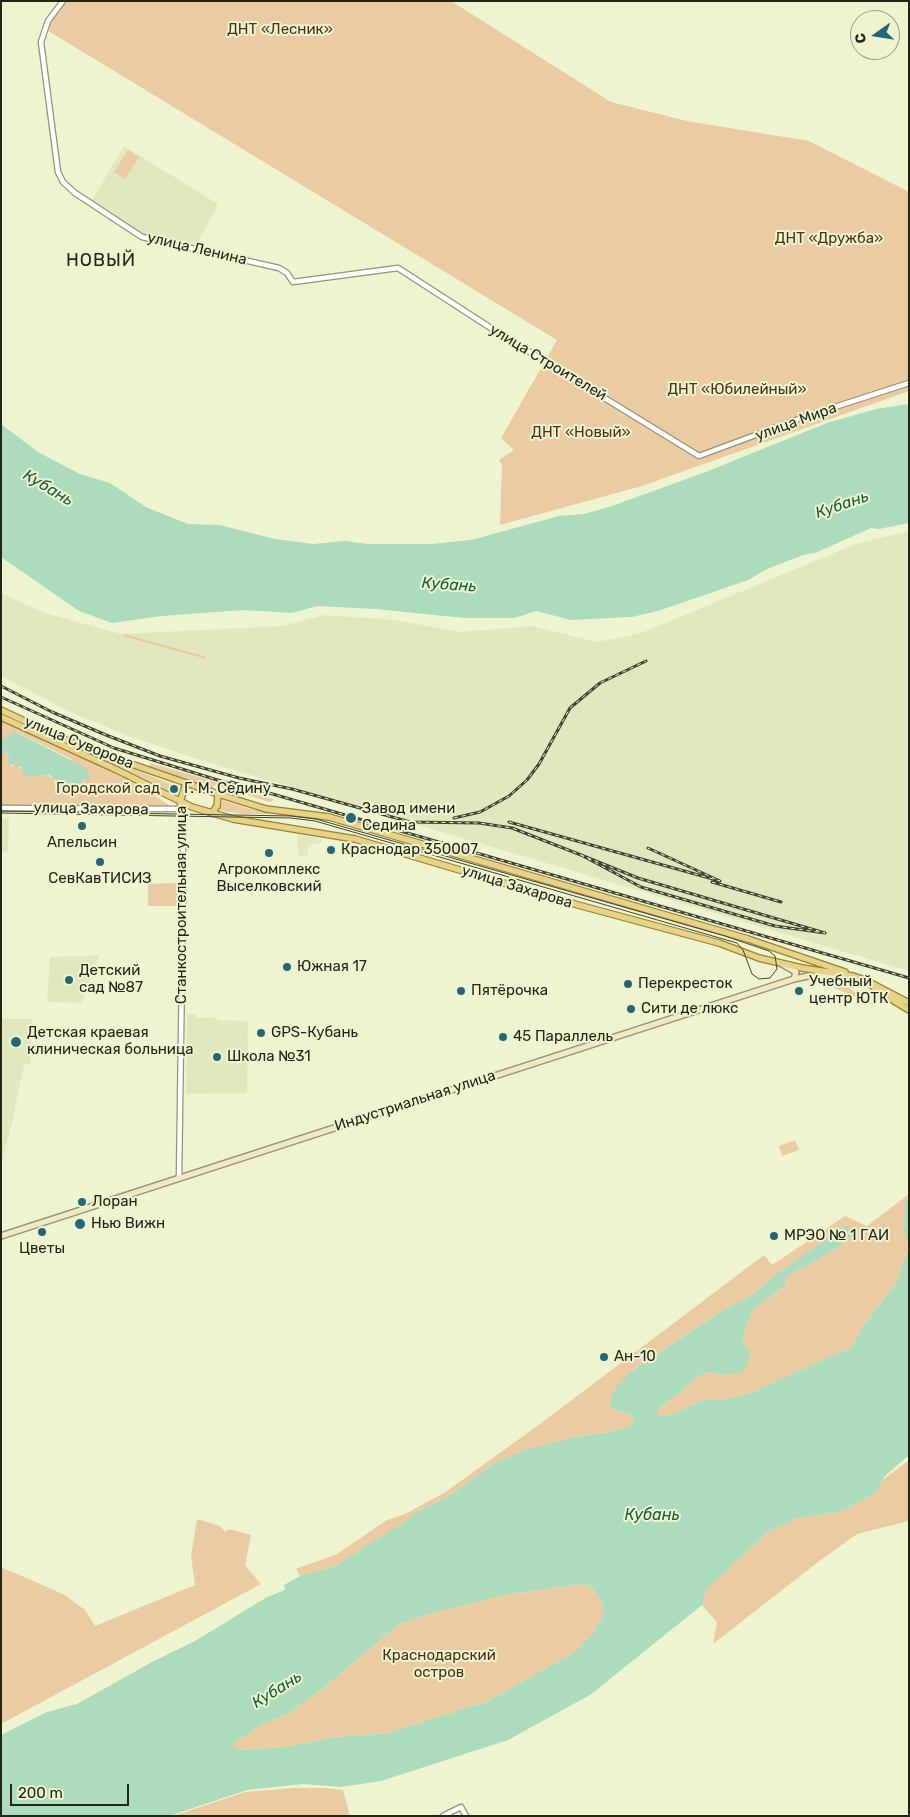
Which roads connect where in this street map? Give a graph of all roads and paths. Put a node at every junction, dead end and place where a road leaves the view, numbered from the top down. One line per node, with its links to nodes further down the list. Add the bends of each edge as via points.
1 (63, 1): 2 (street, улица Ленина, via 48,21 41,42 58,172 75,194 142,237 278,268 293,282)
2 (398, 268): 4 (street, улица Строителей)
3 (909, 383): 4 (street, улица Мира)
4 (699, 456)
5 (1, 710): 7 (main road, улица Суворова, via 79,745)
6 (1, 717): 9 (main road, улица Суворова, via 115,769)
7 (186, 783): 8 (main road, улица Захарова); 9 (main road, Станкостроительная улица)
8 (218, 794): 11 (main road, via 217,806); 12 (main road, улица Захарова, via 266,809 329,818)
9 (180, 806): 10 (street, улица Захарова); 11 (main road, улица Захарова); 23 (street, Станкостроительная улица, via 183,817 184,899)
10 (1, 808)
11 (212, 813): 14 (main road, улица Захарова, via 355,840 719,943)
12 (805, 958): 13 (main road, улица Захарова); 15 (main road, via 806,964)
13 (814, 961): 16 (main road); 18 (main road, улица Захарова)
14 (781, 964): 15 (main road, улица Захарова); 19 (main road, via 796,972)
15 (802, 968): 16 (main road, улица Захарова)
16 (816, 970): 17 (main road); 18 (main road, улица Захарова)
17 (808, 976): 18 (main road, Индустриальная улица); 19 (main road, Индустриальная улица)
18 (853, 976): 20 (main road, улица Захарова)
19 (794, 979): 23 (main road, Индустриальная улица)
20 (867, 982): 21 (main road, улица Захарова); 22 (main road, улица Захарова)
21 (909, 1003)
22 (909, 1010)
23 (179, 1178): 24 (main road, Индустриальная улица)
24 (1, 1236)
25 (443, 1816): 26 (street, via 461,1807)
26 (466, 1816)

